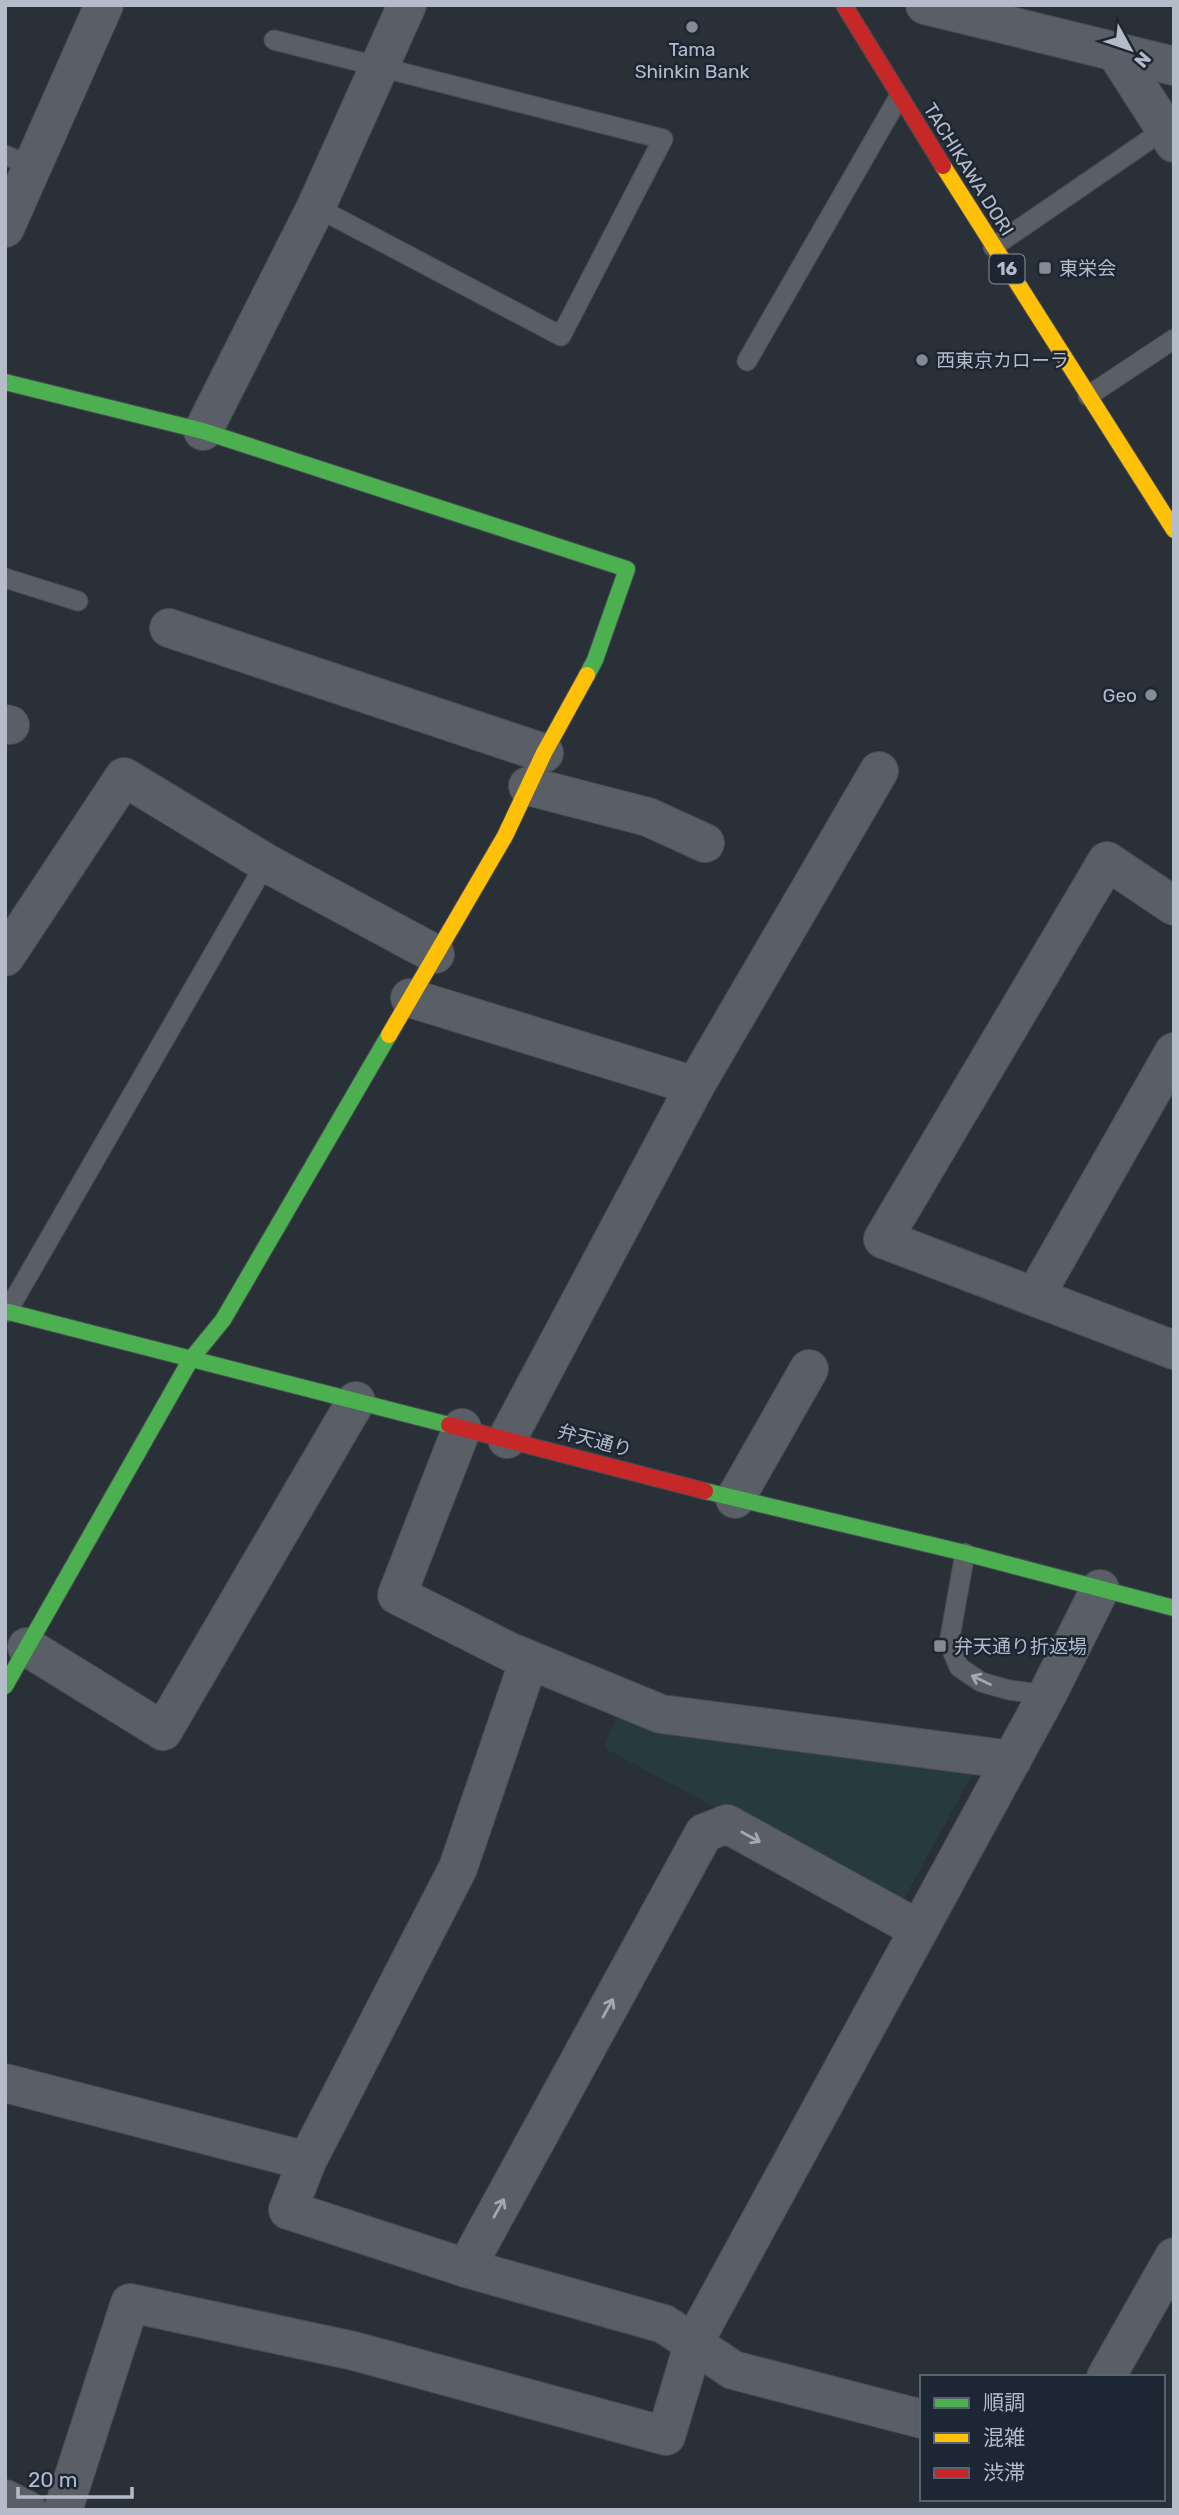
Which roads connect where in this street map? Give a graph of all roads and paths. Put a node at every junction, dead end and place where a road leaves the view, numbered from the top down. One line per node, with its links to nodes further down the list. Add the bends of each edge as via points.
1 (104, 5): 11 (street)
2 (407, 5): 7 (street)
3 (844, 5): 9 (street, TACHIKAWA DORI / 16)
4 (925, 5): 6 (street)
5 (274, 40): 7 (lane)
6 (1115, 51): 8 (street); 10 (street)
7 (381, 66): 12 (street); 12 (lane, via 663,139 561,336)
8 (1174, 66)
9 (899, 97): 14 (street, TACHIKAWA DORI / 16); 16 (lane)
10 (1169, 136): 14 (lane)
11 (19, 160): 13 (street)
12 (316, 207): 19 (street)
13 (5, 228)
14 (993, 247): 18 (street, TACHIKAWA DORI / 16)
15 (1174, 339): 18 (lane)
16 (747, 361)
17 (5, 382): 19 (street)
18 (1088, 396): 20 (street, TACHIKAWA DORI / 16)
19 (203, 431): 24 (street, via 627,569 595,660)
20 (1174, 530)
21 (5, 578): 22 (lane)
22 (78, 601)
23 (169, 628): 24 (street)
24 (536, 770): 26 (street); 29 (street, via 505,836)
25 (879, 771): 33 (street)
26 (705, 843)
27 (266, 863): 29 (street); 30 (street, via 124,777); 35 (lane)
28 (1174, 906): 34 (street, via 1107,861 883,1239)
29 (435, 954): 31 (street)
30 (5, 957)
31 (411, 998): 33 (street); 37 (street, via 223,1320)
32 (1174, 1052): 34 (street)
33 (695, 1086): 41 (street)
34 (1035, 1296): 36 (street)
35 (6, 1312): 37 (street, 弁天通り)
36 (1174, 1350)
37 (191, 1359): 39 (street, 弁天通り); 46 (street)
38 (809, 1369): 42 (street)
39 (356, 1401): 40 (street, 弁天通り); 46 (street, via 163,1731)
40 (462, 1428): 41 (street, 弁天通り); 47 (street, via 397,1595)
41 (507, 1439): 42 (street, 弁天通り)
42 (735, 1499): 43 (street, 弁天通り)
43 (965, 1553): 44 (street, 弁天通り); 49 (lane, one-way to 43, via 981,1682 959,1667 949,1643)
44 (1100, 1590): 45 (street, 弁天通り); 49 (street)
45 (1174, 1608)
46 (27, 1647): 48 (street)
47 (529, 1660): 50 (street, via 661,1714); 53 (street, via 458,1868)
48 (5, 1686)
49 (1047, 1695): 50 (street)
50 (1012, 1760): 51 (street)
51 (918, 1929): 55 (street, one-way to 51, via 704,1833 727,1824); 56 (street)
52 (5, 2083): 53 (street)
53 (307, 2161): 55 (street, via 288,2210)
54 (1174, 2257): 57 (street)
55 (466, 2267): 56 (street, via 664,2325)
56 (694, 2342): 58 (street, via 733,2370); 61 (street, via 666,2436 354,2351 130,2303)
57 (1107, 2375)
58 (920, 2418)
59 (5, 2499): 60 (street)
60 (27, 2510)
61 (64, 2510)

